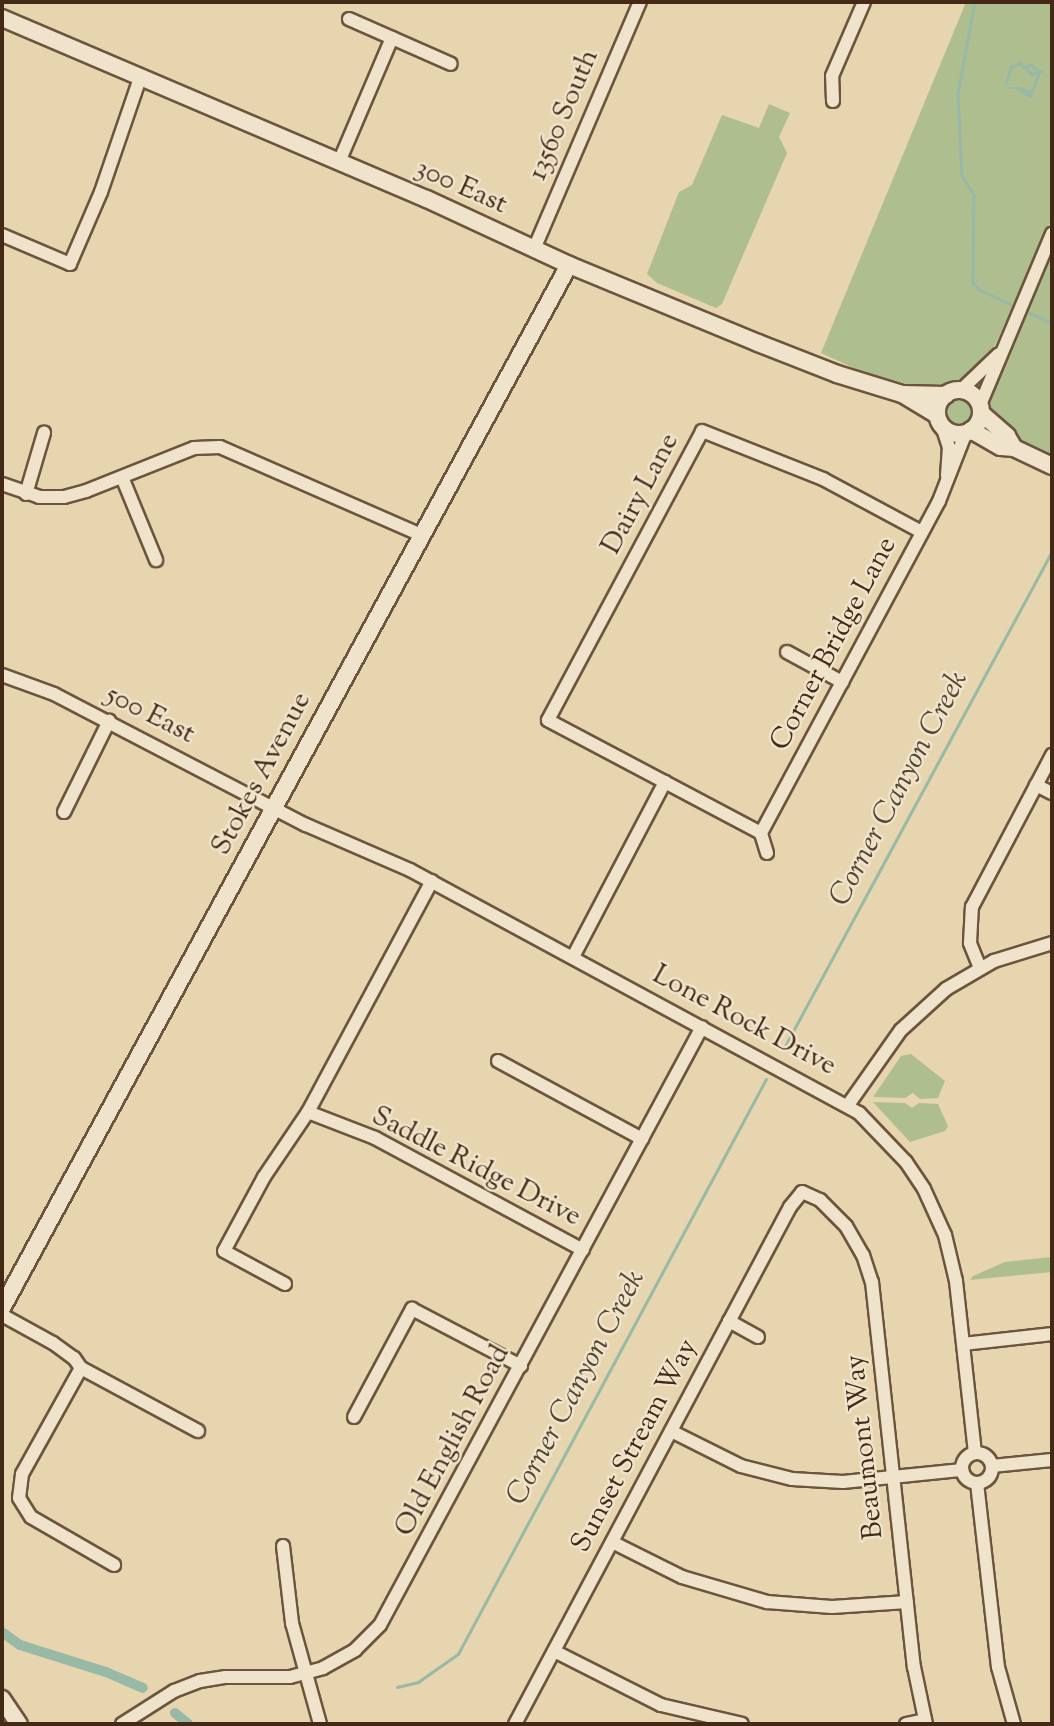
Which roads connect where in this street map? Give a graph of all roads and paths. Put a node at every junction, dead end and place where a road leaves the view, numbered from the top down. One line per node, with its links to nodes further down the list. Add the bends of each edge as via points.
1 (640, 2): 12 (street, 13560 South)
2 (864, 2): 8 (street, via 832,76)
3 (2, 18): 7 (main road, 300 East)
4 (349, 19): 5 (street)
5 (392, 38): 6 (street); 9 (street)
6 (451, 64)
7 (140, 78): 9 (main road, 300 East); 11 (street, via 101,192 70,264)
8 (833, 101)
9 (338, 162): 12 (main road, 300 East)
10 (1052, 234): 14 (street)
11 (2, 235)
12 (534, 249): 13 (main road, 300 East)
13 (569, 265): 16 (main road, 300 East, via 837,374); 28 (main road, Stokes Avenue)
14 (999, 354): 15 (street); 17 (street)
15 (953, 392): 16 (main road, 300 East); 17 (main road, via 972,395); 18 (main road, via 939,404)
16 (902, 394): 18 (main road, 300 East)
17 (980, 409): 19 (main road); 21 (main road)
18 (940, 421): 19 (main road, via 953,433); 23 (street, Corner Bridge Lane, via 949,447)
19 (969, 431): 21 (main road, via 1001,447); 23 (street, Corner Bridge Lane)
20 (44, 433): 26 (street)
21 (1014, 448): 22 (main road)
22 (1052, 466)
23 (947, 476): 27 (street, Corner Bridge Lane)
24 (122, 477): 26 (street, via 64,497); 28 (street, via 194,448 220,447); 29 (street)
25 (2, 484): 26 (street)
26 (26, 494)
27 (922, 532): 32 (street, Corner Bridge Lane); 35 (street, Dairy Lane, via 823,479 702,431 548,720)
28 (421, 535): 38 (main road, Stokes Avenue)
29 (156, 559)
30 (787, 652): 32 (street)
31 (2, 675): 33 (street, 500 East)
32 (842, 682): 40 (street, Corner Bridge Lane)
33 (109, 721): 38 (street, 500 East); 39 (street)
34 (1052, 755): 36 (street)
35 (665, 782): 40 (street); 44 (street)
36 (1036, 785): 37 (street); 45 (street, via 972,907 970,943)
37 (1052, 793)
38 (273, 807): 42 (street, Lone Rock Drive); 54 (main road, Stokes Avenue)
39 (64, 812)
40 (761, 833): 41 (street)
41 (767, 853)
42 (432, 881): 44 (street, Lone Rock Drive); 49 (street)
43 (1052, 943): 45 (street)
44 (573, 957): 46 (street, Lone Rock Drive)
45 (980, 968): 48 (street, via 946,989 908,1023)
46 (702, 1027): 48 (street, Lone Rock Drive); 50 (street, Old English Road)
47 (498, 1061): 50 (street)
48 (848, 1105): 59 (street, Lone Rock Drive, via 878,1129 906,1161 935,1212 950,1250)
49 (308, 1112): 52 (street, Saddle Ridge Drive, via 375,1139); 53 (street, via 264,1177 224,1251)
50 (642, 1139): 52 (street, Old English Road)
51 (802, 1192): 56 (street, Sunset Stream Way); 69 (street, Beaumont Way, via 820,1200 846,1226 869,1270)
52 (583, 1250): 60 (street, Old English Road)
53 (285, 1284)
54 (2, 1308)
55 (2, 1315): 61 (street, via 53,1343)
56 (729, 1321): 58 (street); 64 (street, Sunset Stream Way)
57 (1052, 1334): 59 (street)
58 (758, 1337)
59 (963, 1344): 65 (street, Lone Rock Drive)
60 (521, 1366): 62 (street, via 412,1309); 76 (street, Old English Road, via 380,1625 345,1657)
61 (81, 1368): 63 (street); 73 (street, via 22,1474 19,1498 31,1517)
62 (354, 1417)
63 (198, 1431)
64 (671, 1431): 69 (street, via 724,1459 775,1476 826,1482); 71 (street, Sunset Stream Way)
65 (975, 1453): 67 (street, via 986,1456); 68 (street, via 965,1458)
66 (1052, 1460): 67 (street)
67 (992, 1466): 70 (street, via 988,1478)
68 (962, 1470): 69 (street); 70 (street, via 966,1479)
69 (893, 1477): 74 (street, Beaumont Way)
70 (977, 1483): 85 (street, via 998,1667)
71 (612, 1542): 74 (street, via 682,1577 767,1602 832,1607); 75 (street, Sunset Stream Way)
72 (282, 1546): 76 (street, via 290,1611)
73 (114, 1565)
74 (907, 1602): 78 (street, Beaumont Way)
75 (554, 1651): 82 (street, Sunset Stream Way); 83 (street, via 661,1705)
76 (305, 1675): 80 (street, Old English Road, via 200,1681 174,1691); 81 (street)
77 (2, 1699): 79 (main road)
78 (925, 1722): 84 (street)
79 (19, 1724)
80 (122, 1724)
81 (320, 1724)
82 (515, 1724)
83 (742, 1724)
84 (906, 1724)
85 (1014, 1724)

